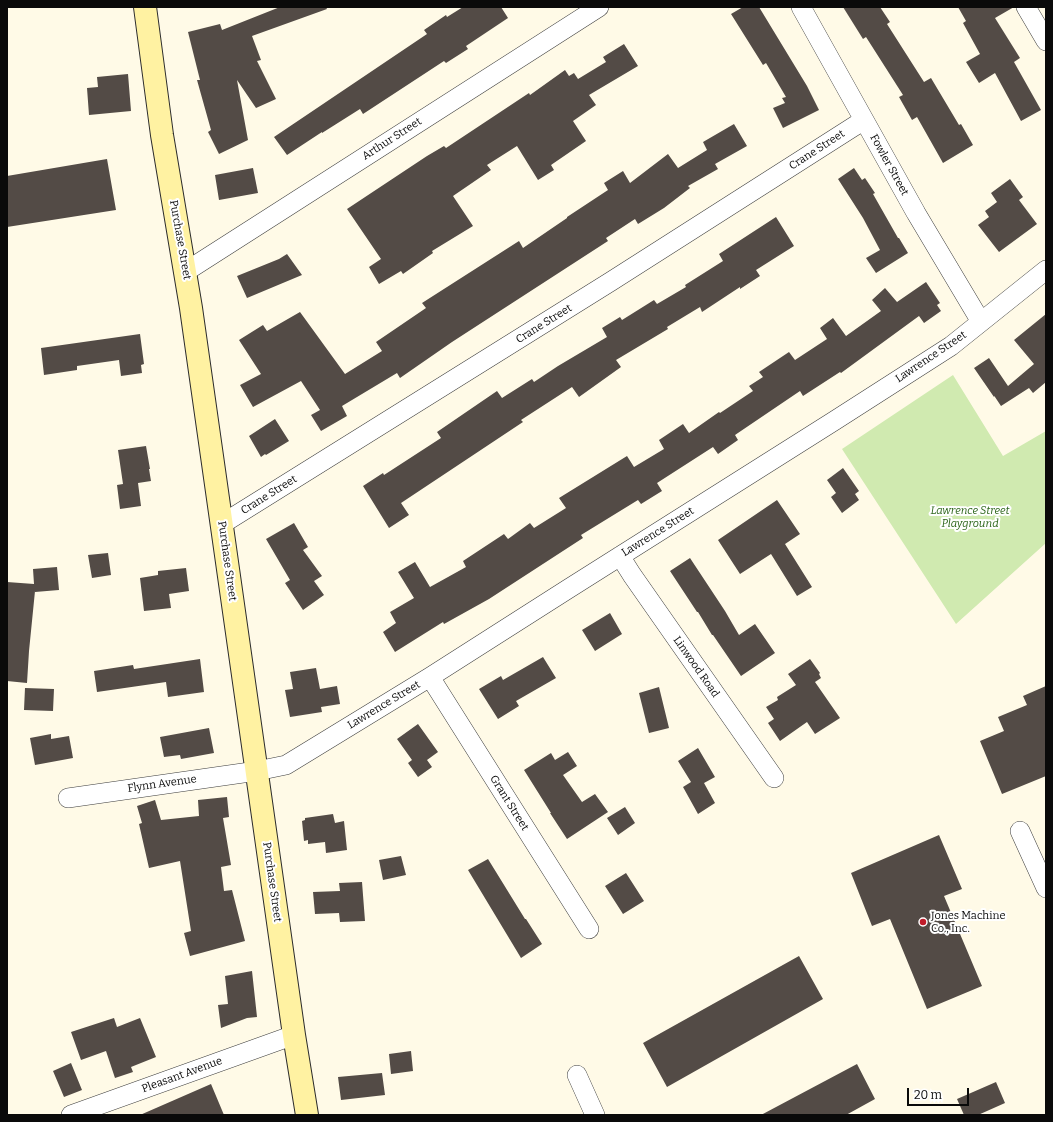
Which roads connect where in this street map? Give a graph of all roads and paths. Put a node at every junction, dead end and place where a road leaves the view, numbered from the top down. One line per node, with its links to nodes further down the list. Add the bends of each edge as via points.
1 (599, 7): 8 (street, Arthur Street)
2 (801, 7): 6 (street, Fowler Street)
3 (1026, 7): 5 (street)
4 (149, 9): 8 (street, Purchase Street, via 162,135)
5 (1046, 41)
6 (864, 120): 9 (street, Fowler Street); 10 (street, Crane Street, via 597,291)
7 (1046, 270): 9 (street, Lawrence Street)
8 (185, 272): 10 (street, Purchase Street)
9 (981, 322): 11 (street, Lawrence Street, via 939,354)
10 (222, 524): 13 (street, Purchase Street)
11 (620, 556): 12 (street, Lawrence Street); 14 (street, Linwood Road)
12 (430, 677): 13 (street, Lawrence Street, via 286,765); 18 (street, Grant Street)
13 (257, 771): 15 (street, Flynn Avenue); 19 (street, Purchase Street)
14 (774, 778)
15 (68, 798)
16 (1020, 832): 17 (street)
17 (1046, 888)
18 (589, 929)
19 (294, 1035): 21 (street, Pleasant Avenue); 22 (street, Purchase Street)
20 (577, 1075): 23 (street)
21 (71, 1115)
22 (307, 1115)
23 (595, 1115)

